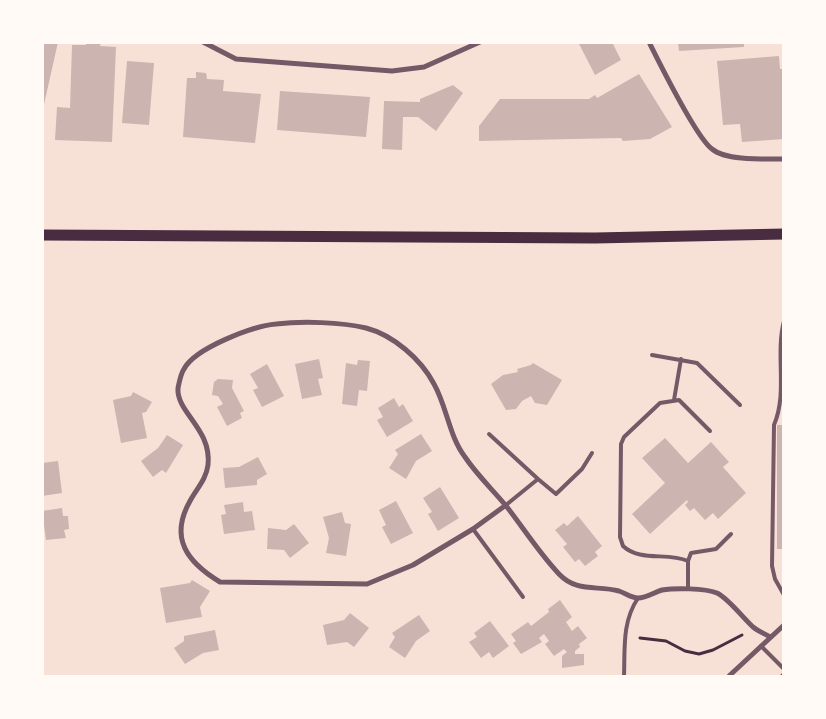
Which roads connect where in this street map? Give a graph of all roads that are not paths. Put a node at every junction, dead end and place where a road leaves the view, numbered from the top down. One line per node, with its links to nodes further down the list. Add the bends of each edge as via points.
1 (203, 42): 2 (street, via 236,59 392,72 424,67)
2 (480, 42)
3 (649, 42): 4 (street, via 695,126 712,150 743,159)
4 (784, 159)
5 (42, 234): 6 (main road, via 595,238)
6 (784, 234)
7 (784, 321): 12 (lane, via 781,336)
8 (652, 355): 9 (lane)
9 (681, 359): 10 (lane); 11 (lane, via 697,363)
10 (674, 400): 13 (lane, via 686,406); 20 (lane, via 660,403 631,428 621,444 620,536 623,546 636,555 677,556)
11 (740, 405)
12 (782, 412): 23 (lane, via 774,425 772,556 774,579)
13 (710, 431)
14 (489, 434): 16 (lane)
15 (592, 453): 16 (lane, via 582,469 556,494)
16 (538, 479): 17 (lane)
17 (506, 505): 18 (street); 18 (street, via 464,457 434,384 414,356 367,328 343,324 260,326 201,352 184,368 178,389 180,399 207,445 208,464 203,482 184,514 181,528 183,546 190,560 220,582 368,584 414,565); 26 (street, via 559,574 573,585 617,590)
18 (473, 529): 25 (lane)
19 (731, 534): 20 (lane, via 716,549 691,553)
20 (688, 561): 22 (lane)
21 (784, 585): 23 (lane)
22 (688, 589): 26 (street, via 664,590); 28 (street, via 717,593 754,628)
23 (779, 590): 24 (lane)
24 (784, 595)
25 (523, 597)
26 (638, 598): 31 (lane, via 629,611 625,627)
27 (784, 626): 28 (street)
28 (770, 637): 29 (street)
29 (761, 646): 30 (lane); 32 (street)
30 (784, 668)
31 (624, 676)
32 (729, 676)

